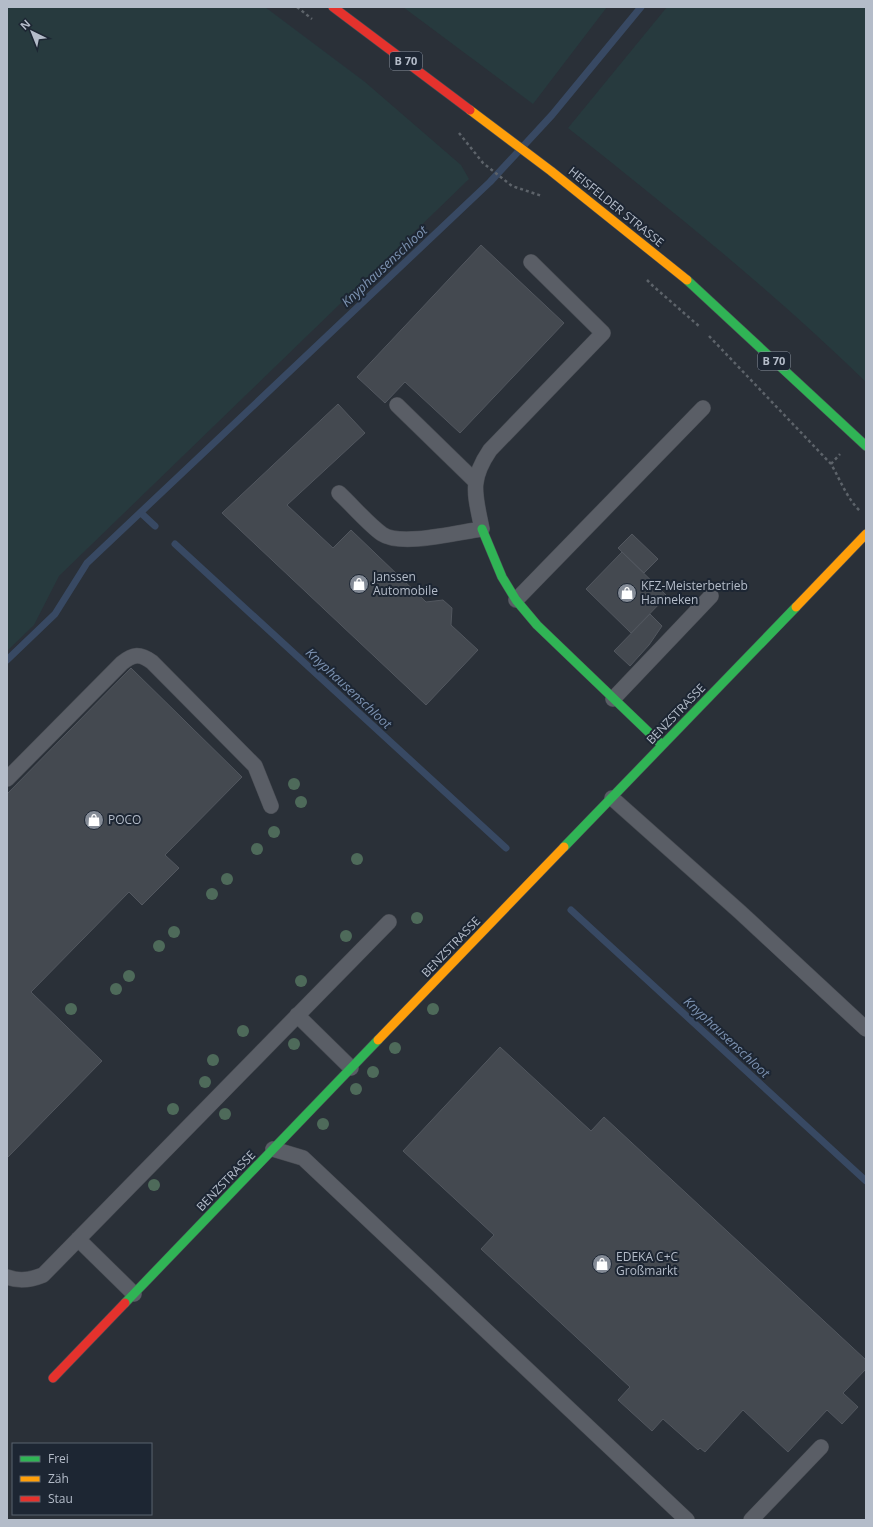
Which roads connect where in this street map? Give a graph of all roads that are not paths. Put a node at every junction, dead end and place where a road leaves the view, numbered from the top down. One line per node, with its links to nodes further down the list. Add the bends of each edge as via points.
1 (334, 7): 5 (street, HEISFELDER STRASSE / B 70, via 551,170 682,275)
2 (531, 262): 6 (lane, via 603,333 490,450 480,464)
3 (397, 405): 6 (lane)
4 (703, 408): 11 (lane)
5 (866, 446)
6 (475, 481): 8 (lane)
7 (339, 493): 8 (lane, via 382,534 394,539 411,540)
8 (482, 529): 11 (street, via 502,577)
9 (866, 534): 13 (street, BENZSTRASSE)
10 (711, 596): 12 (lane)
11 (516, 600): 12 (street, via 537,625)
12 (613, 699): 13 (street)
13 (662, 746): 15 (street, BENZSTRASSE)
14 (7, 779): 16 (lane, via 122,663 130,657 138,656 152,662 255,766)
15 (612, 798): 19 (lane); 20 (street, BENZSTRASSE)
16 (271, 806)
17 (389, 922): 18 (lane)
18 (297, 1015): 20 (lane); 22 (lane)
19 (866, 1029)
20 (351, 1068): 21 (street, BENZSTRASSE)
21 (273, 1149): 24 (street, BENZSTRASSE); 27 (lane, via 304,1158)
22 (78, 1239): 23 (lane, via 43,1275 24,1281); 24 (lane)
23 (7, 1277)
24 (134, 1294): 25 (street, BENZSTRASSE)
25 (53, 1378)
26 (821, 1447): 28 (lane)
27 (687, 1520)
28 (751, 1520)

